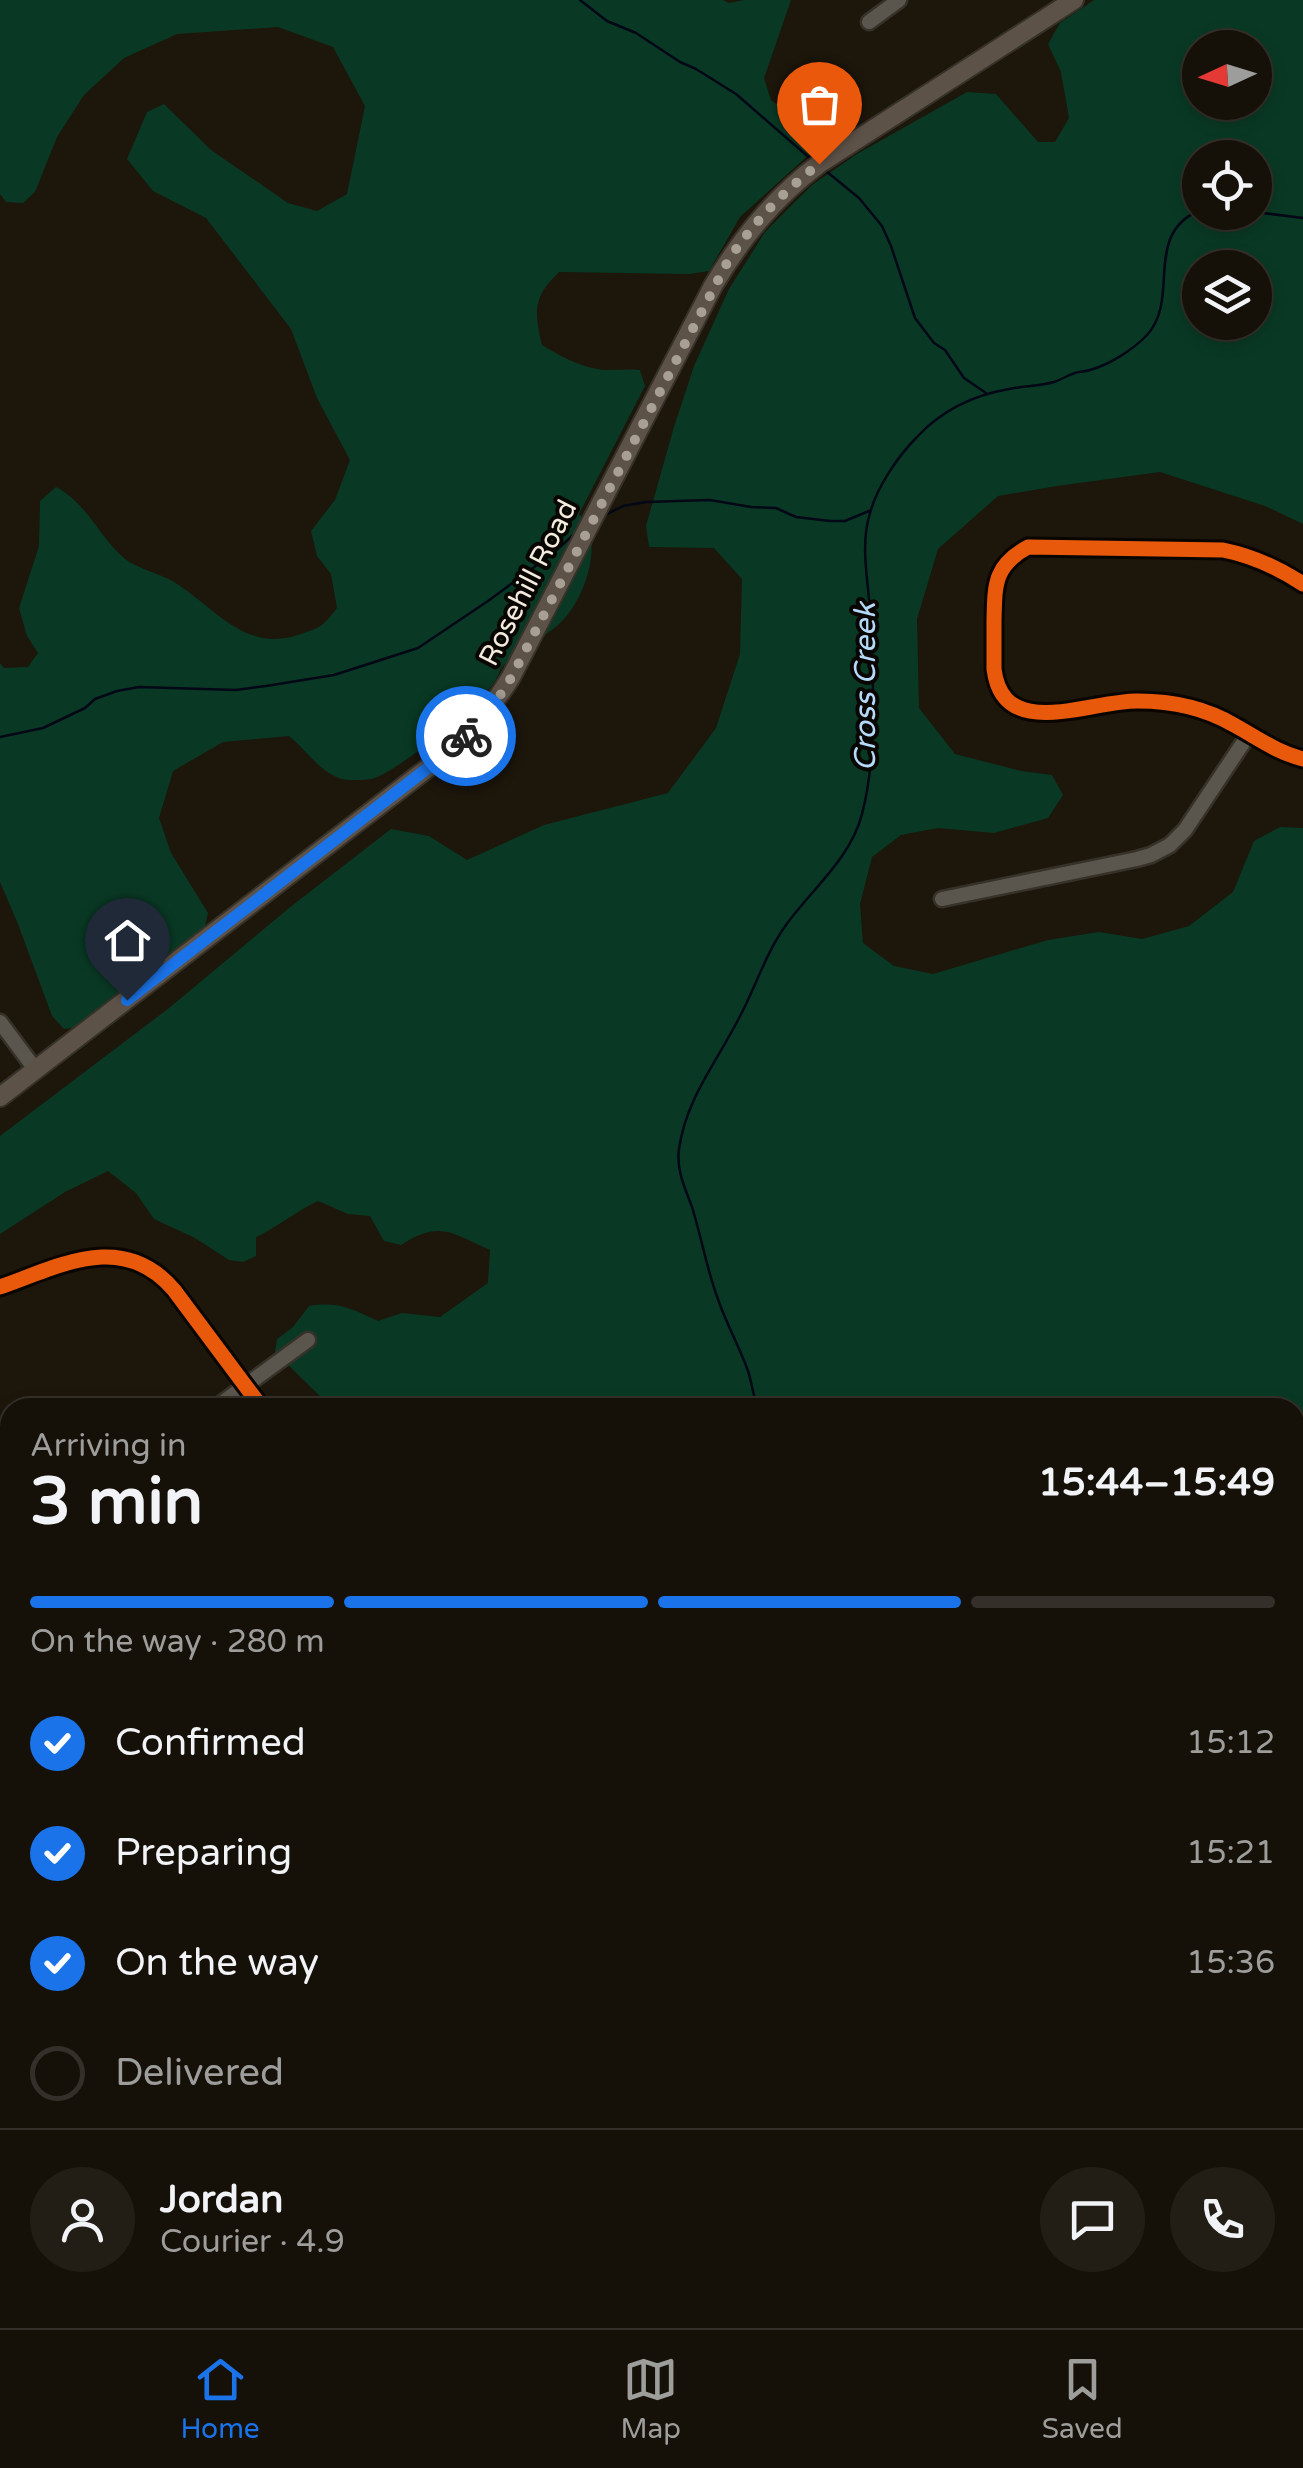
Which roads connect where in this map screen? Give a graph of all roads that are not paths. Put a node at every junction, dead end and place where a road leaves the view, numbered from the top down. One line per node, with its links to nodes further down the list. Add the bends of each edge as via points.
1 (899, 0): 3 (street)
2 (1074, 0): 9 (main road, Rosehill Road, via 819,164 757,221 714,286 511,678 467,735)
3 (869, 22)
4 (1303, 584): 5 (street, via 1257,559 1209,548 1035,545 1015,554 998,576 994,676 1014,705 1040,714 1116,701 1180,704)
5 (1249, 734): 6 (street); 7 (street, via 1185,830 1158,852)
6 (1303, 759)
7 (942, 899)
8 (0, 1022): 9 (street)
9 (35, 1069): 10 (main road, Rosehill Road)
10 (0, 1097)
11 (0, 1286): 13 (street, via 93,1256 137,1262 162,1276)
12 (308, 1340): 13 (street)
13 (245, 1386): 14 (street); 15 (street)
14 (229, 1398)
15 (254, 1398)

